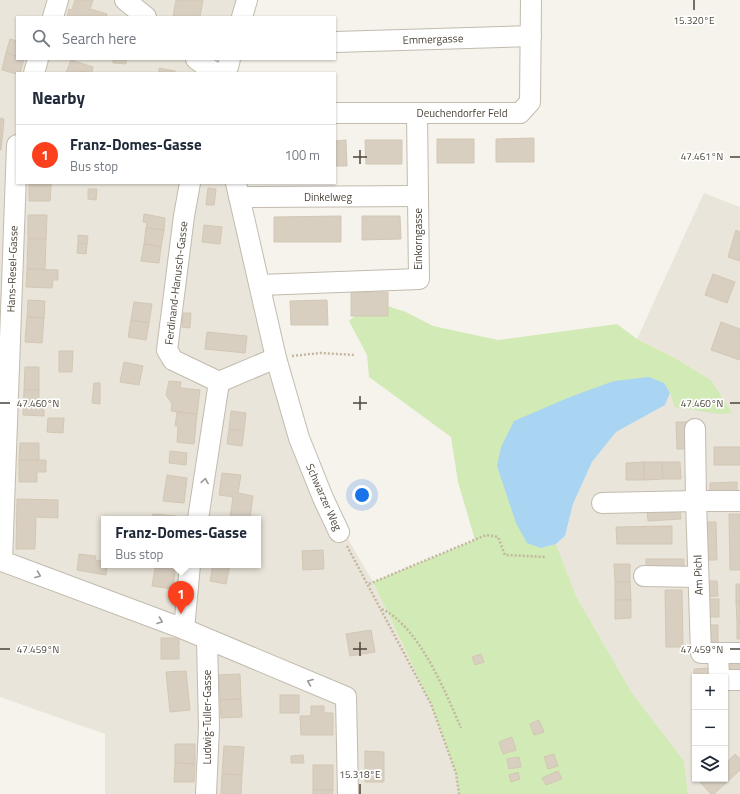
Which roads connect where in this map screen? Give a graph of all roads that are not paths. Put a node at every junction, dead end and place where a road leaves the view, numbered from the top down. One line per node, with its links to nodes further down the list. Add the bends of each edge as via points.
1 (58, 0): 5 (street)
2 (125, 0): 6 (street)
3 (248, 0): 7 (street)
4 (531, 0): 8 (street, Deuchendorfer Feld)
5 (53, 16)
6 (145, 16)
7 (242, 16)
8 (531, 36): 9 (street, Emmergasse); 15 (street, Deuchendorfer Feld, via 530,102 520,113)
9 (336, 42)
10 (38, 60): 13 (street)
11 (198, 60): 12 (street)
12 (220, 70)
13 (34, 72)
14 (336, 113): 15 (street, Deuchendorfer Feld)
15 (417, 114): 19 (street, Einkorngasse)
16 (16, 163): 22 (street, Hans-Resel-Gasse)
17 (190, 184): 23 (street, Ferdinand-Hanusch-Gasse, via 167,350 172,360)
18 (237, 190): 19 (street, Dinkelweg); 20 (street, Schwarzer Weg)
19 (418, 196): 20 (street, Einkorngasse, via 419,279)
20 (260, 285): 21 (street, Schwarzer Weg)
21 (276, 358): 23 (street); 29 (street, Schwarzer Weg, via 299,438)
22 (4, 367): 33 (street, Hans-Resel-Gasse, one-way to 33, via 2,561)
23 (219, 382): 28 (street, one-way to 23)
24 (695, 429): 25 (street, Am Pichl)
25 (696, 501): 26 (street); 27 (street); 32 (street, Am Pichl)
26 (740, 501)
27 (602, 503)
28 (198, 516)
29 (339, 532)
30 (190, 568): 33 (street)
31 (644, 576): 32 (street)
32 (698, 577): 35 (street, Am Pichl, via 701,653)
33 (184, 629): 34 (street)
34 (207, 640): 40 (street, Ludwig-Tuller-Gasse, via 209,727); 41 (street, one-way to 34, via 346,697)
35 (718, 653): 36 (street, Am Pichl); 37 (street)
36 (740, 653)
37 (719, 674)
38 (728, 680): 39 (street)
39 (740, 680)
40 (206, 794)
41 (348, 794)

